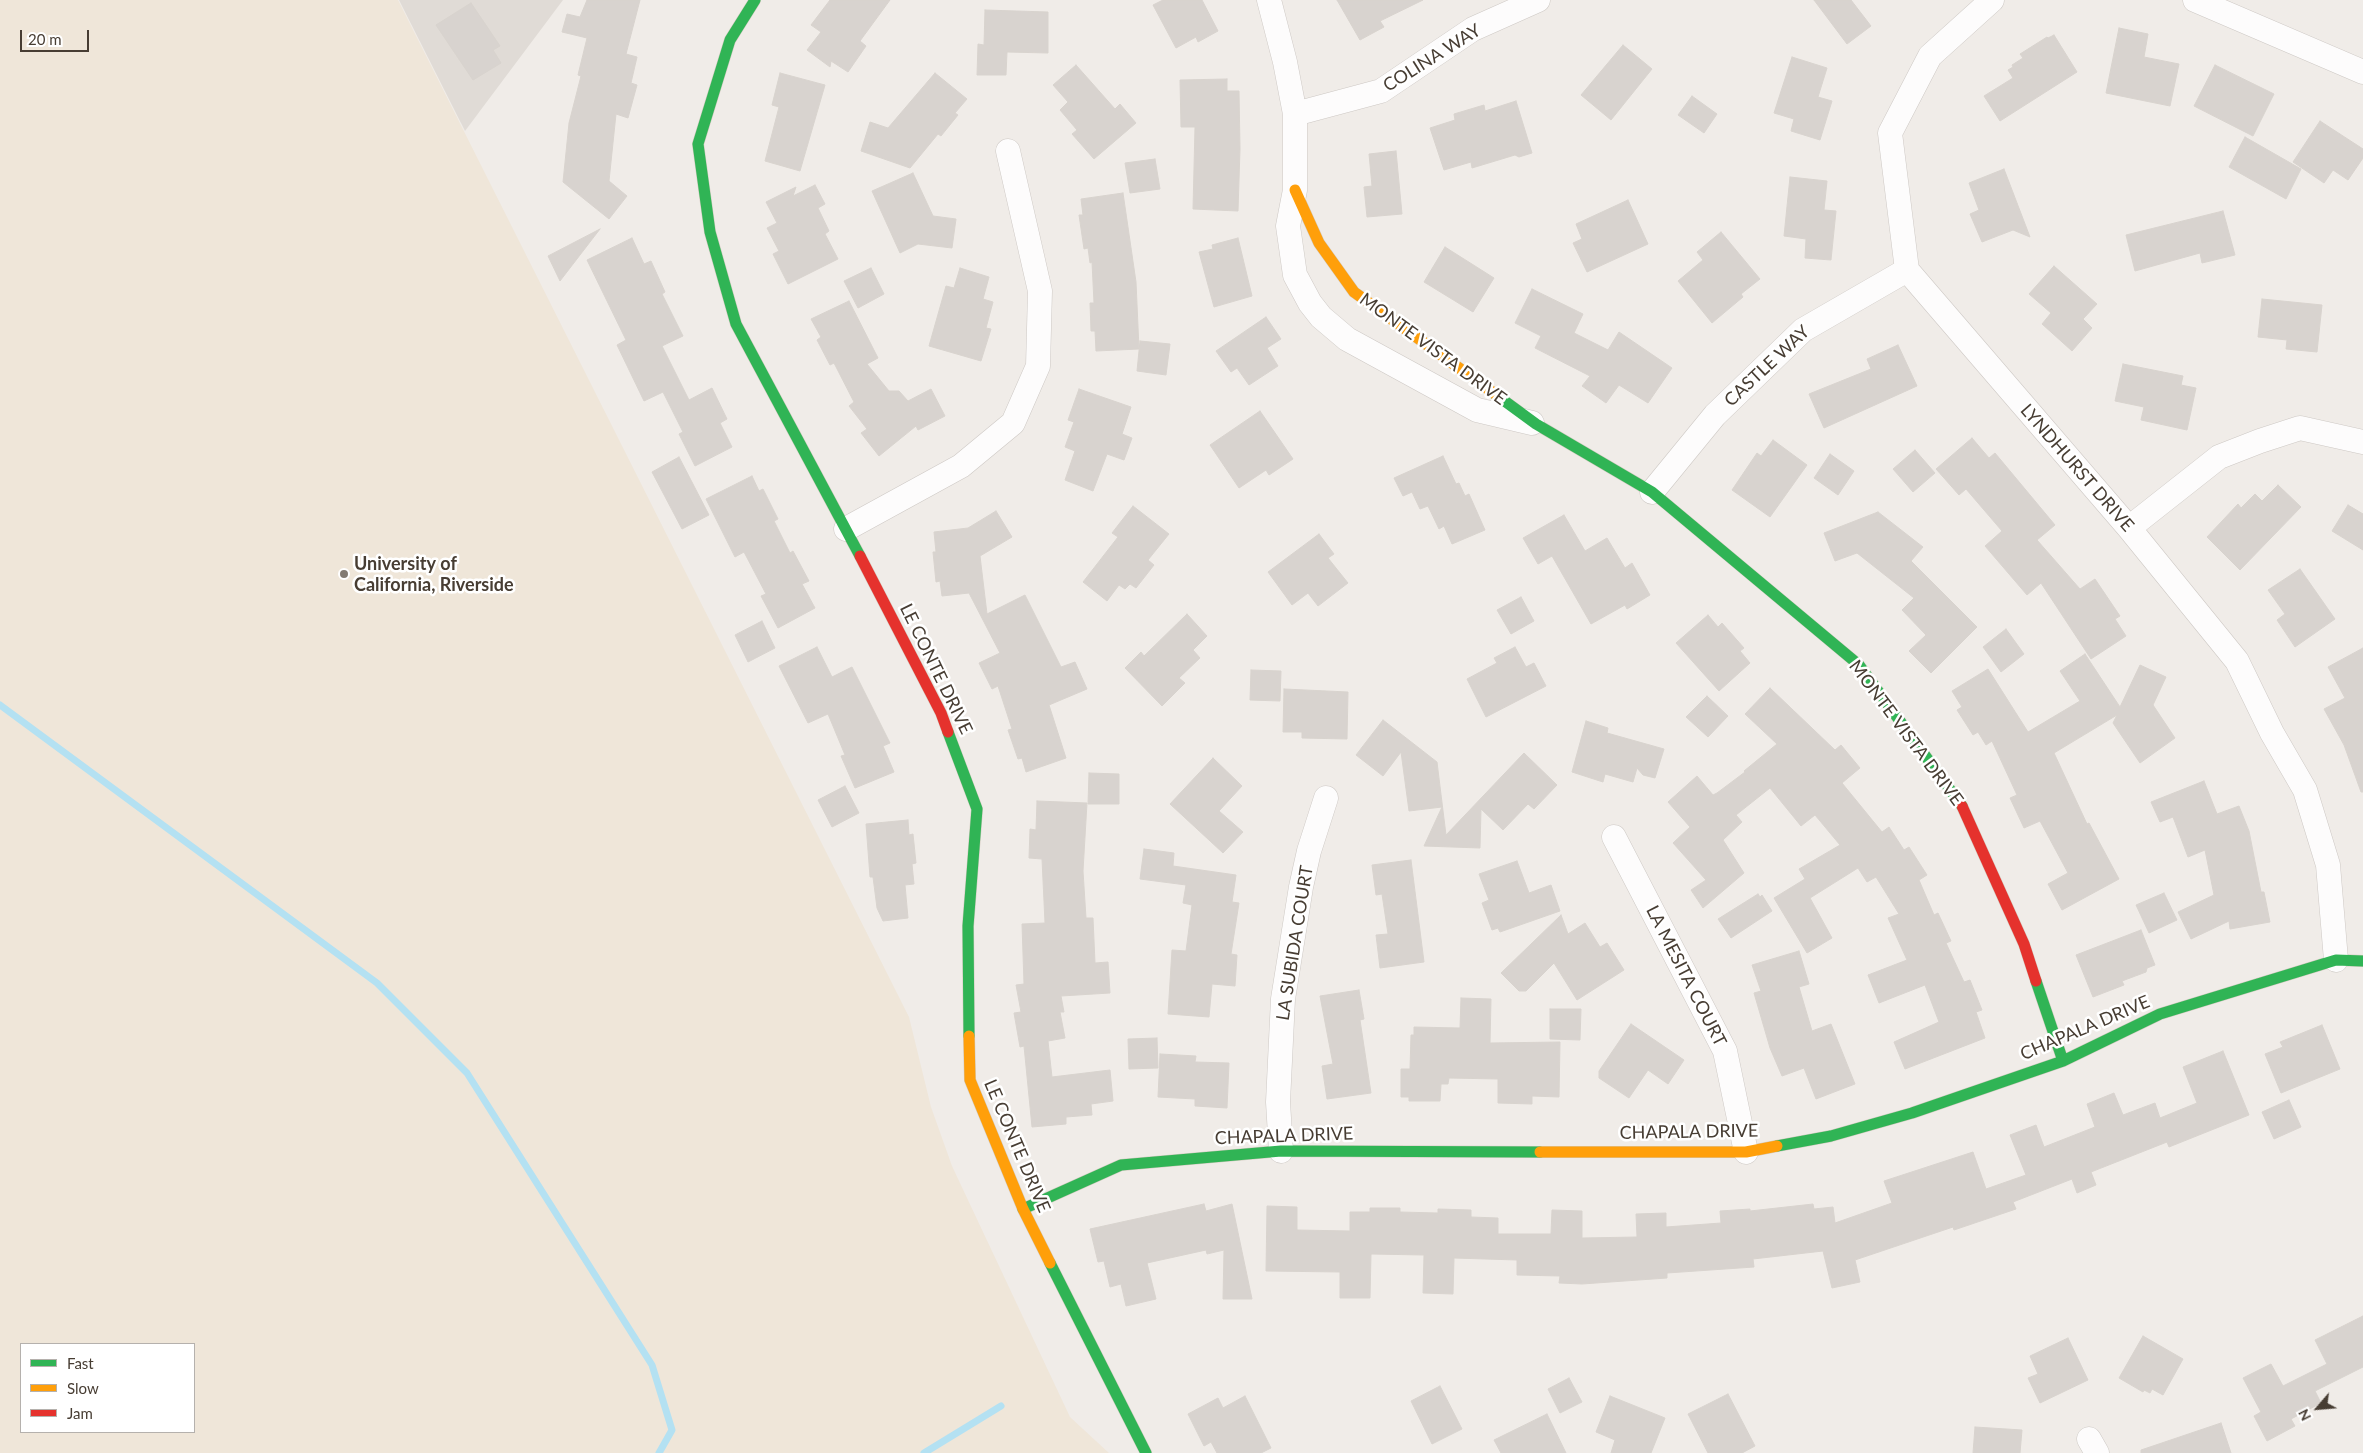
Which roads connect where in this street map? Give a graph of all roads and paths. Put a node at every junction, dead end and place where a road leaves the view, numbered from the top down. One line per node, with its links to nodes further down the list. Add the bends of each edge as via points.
1 (754, 0): 15 (street, LE CONTE DRIVE, via 730,40 698,144 710,232 736,324)
2 (1268, 0): 7 (street, MONTE VISTA DRIVE)
3 (1538, 0): 7 (street, COLINA WAY, via 1473,29 1382,91)
4 (1992, 0): 10 (street, via 1930,56 1890,133)
5 (2195, 0): 6 (street)
6 (2363, 72)
7 (1295, 114): 9 (street, MONTE VISTA DRIVE)
8 (1008, 151): 15 (street, via 1040,290 1038,366 1013,423 961,466)
9 (1295, 190): 11 (street, MONTE VISTA DRIVE, via 1319,243 1354,292); 11 (street, MONTE VISTA DRIVE, via 1288,226 1295,275 1320,316 1347,339 1477,410)
10 (1907, 270): 13 (street, CASTLE WAY, via 1803,330 1715,415); 14 (street, LYNDHURST DRIVE)
11 (1536, 424): 13 (street, MONTE VISTA DRIVE)
12 (2363, 442): 14 (street, via 2300,428 2260,441 2219,457)
13 (1652, 492): 20 (street, MONTE VISTA DRIVE, via 1859,666 1965,810 2024,944)
14 (2129, 528): 18 (street, LYNDHURST DRIVE, via 2237,661 2272,733 2305,790 2328,865)
15 (846, 529): 23 (street, LE CONTE DRIVE, via 941,713 977,809 968,926 970,1080)
16 (1326, 798): 21 (street, LA SUBIDA COURT, via 1303,878 1283,999 1278,1102)
17 (1614, 837): 22 (street, LA MESITA COURT, via 1725,1051)
18 (2336, 960): 19 (street, CHAPALA DRIVE); 20 (street, CHAPALA DRIVE, via 2160,1014)
19 (2363, 961)
20 (2063, 1061): 22 (street, CHAPALA DRIVE, via 1876,1124)
21 (1282, 1150): 22 (street, CHAPALA DRIVE); 23 (street, CHAPALA DRIVE, via 1121,1165)
22 (1746, 1152)
23 (1023, 1209): 24 (street, LE CONTE DRIVE)
24 (1146, 1453)

